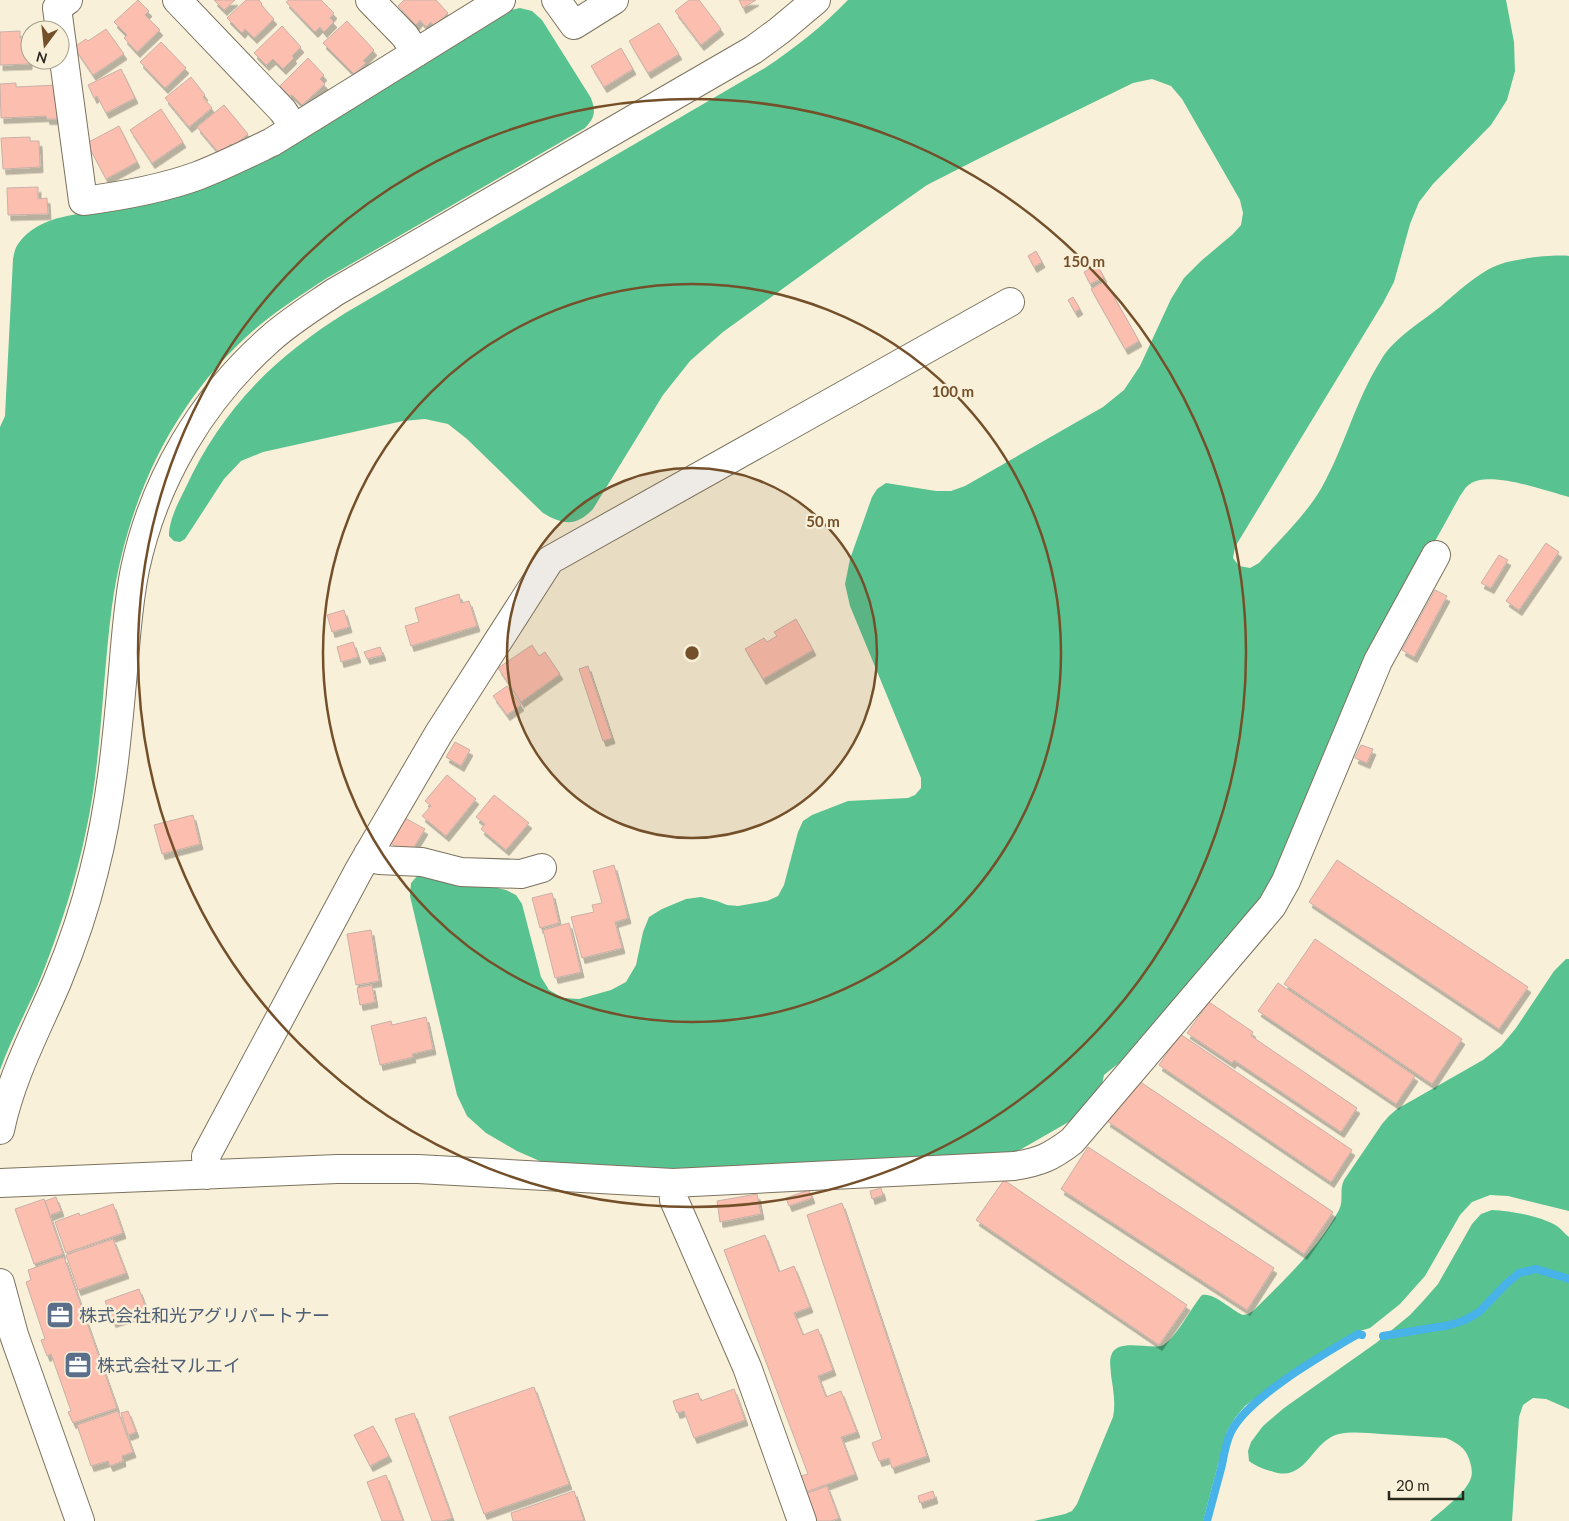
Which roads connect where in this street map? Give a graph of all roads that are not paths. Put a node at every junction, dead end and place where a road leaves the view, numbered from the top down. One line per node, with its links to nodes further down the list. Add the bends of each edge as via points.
1 (68, 0): 9 (street, via 57,8 83,201 155,188 195,176 234,161)
2 (177, 0): 9 (street, via 283,111)
3 (370, 0): 8 (street, via 405,36)
4 (501, 0): 8 (street)
5 (556, 0): 6 (street, via 574,25)
6 (614, 0)
7 (816, 0): 14 (street, via 753,50 302,314 242,365 217,394 174,460 144,532 129,609 110,796 94,871 58,980 19,1066)
8 (416, 53): 9 (street)
9 (294, 128)
10 (1010, 302): 12 (street, via 550,560 439,733)
11 (1436, 555): 17 (street, via 1378,660 1276,900 1072,1141 1035,1163 1014,1166)
12 (368, 854): 13 (street, via 379,860 422,862 461,872 521,874); 15 (street, via 206,1156)
13 (542, 868)
14 (0, 1130)
15 (207, 1175): 16 (street); 17 (street, via 391,1168)
16 (0, 1183)
17 (673, 1183): 20 (street, via 674,1200 747,1367)
18 (0, 1283): 19 (street, via 14,1335)
19 (80, 1521)
20 (802, 1521)

